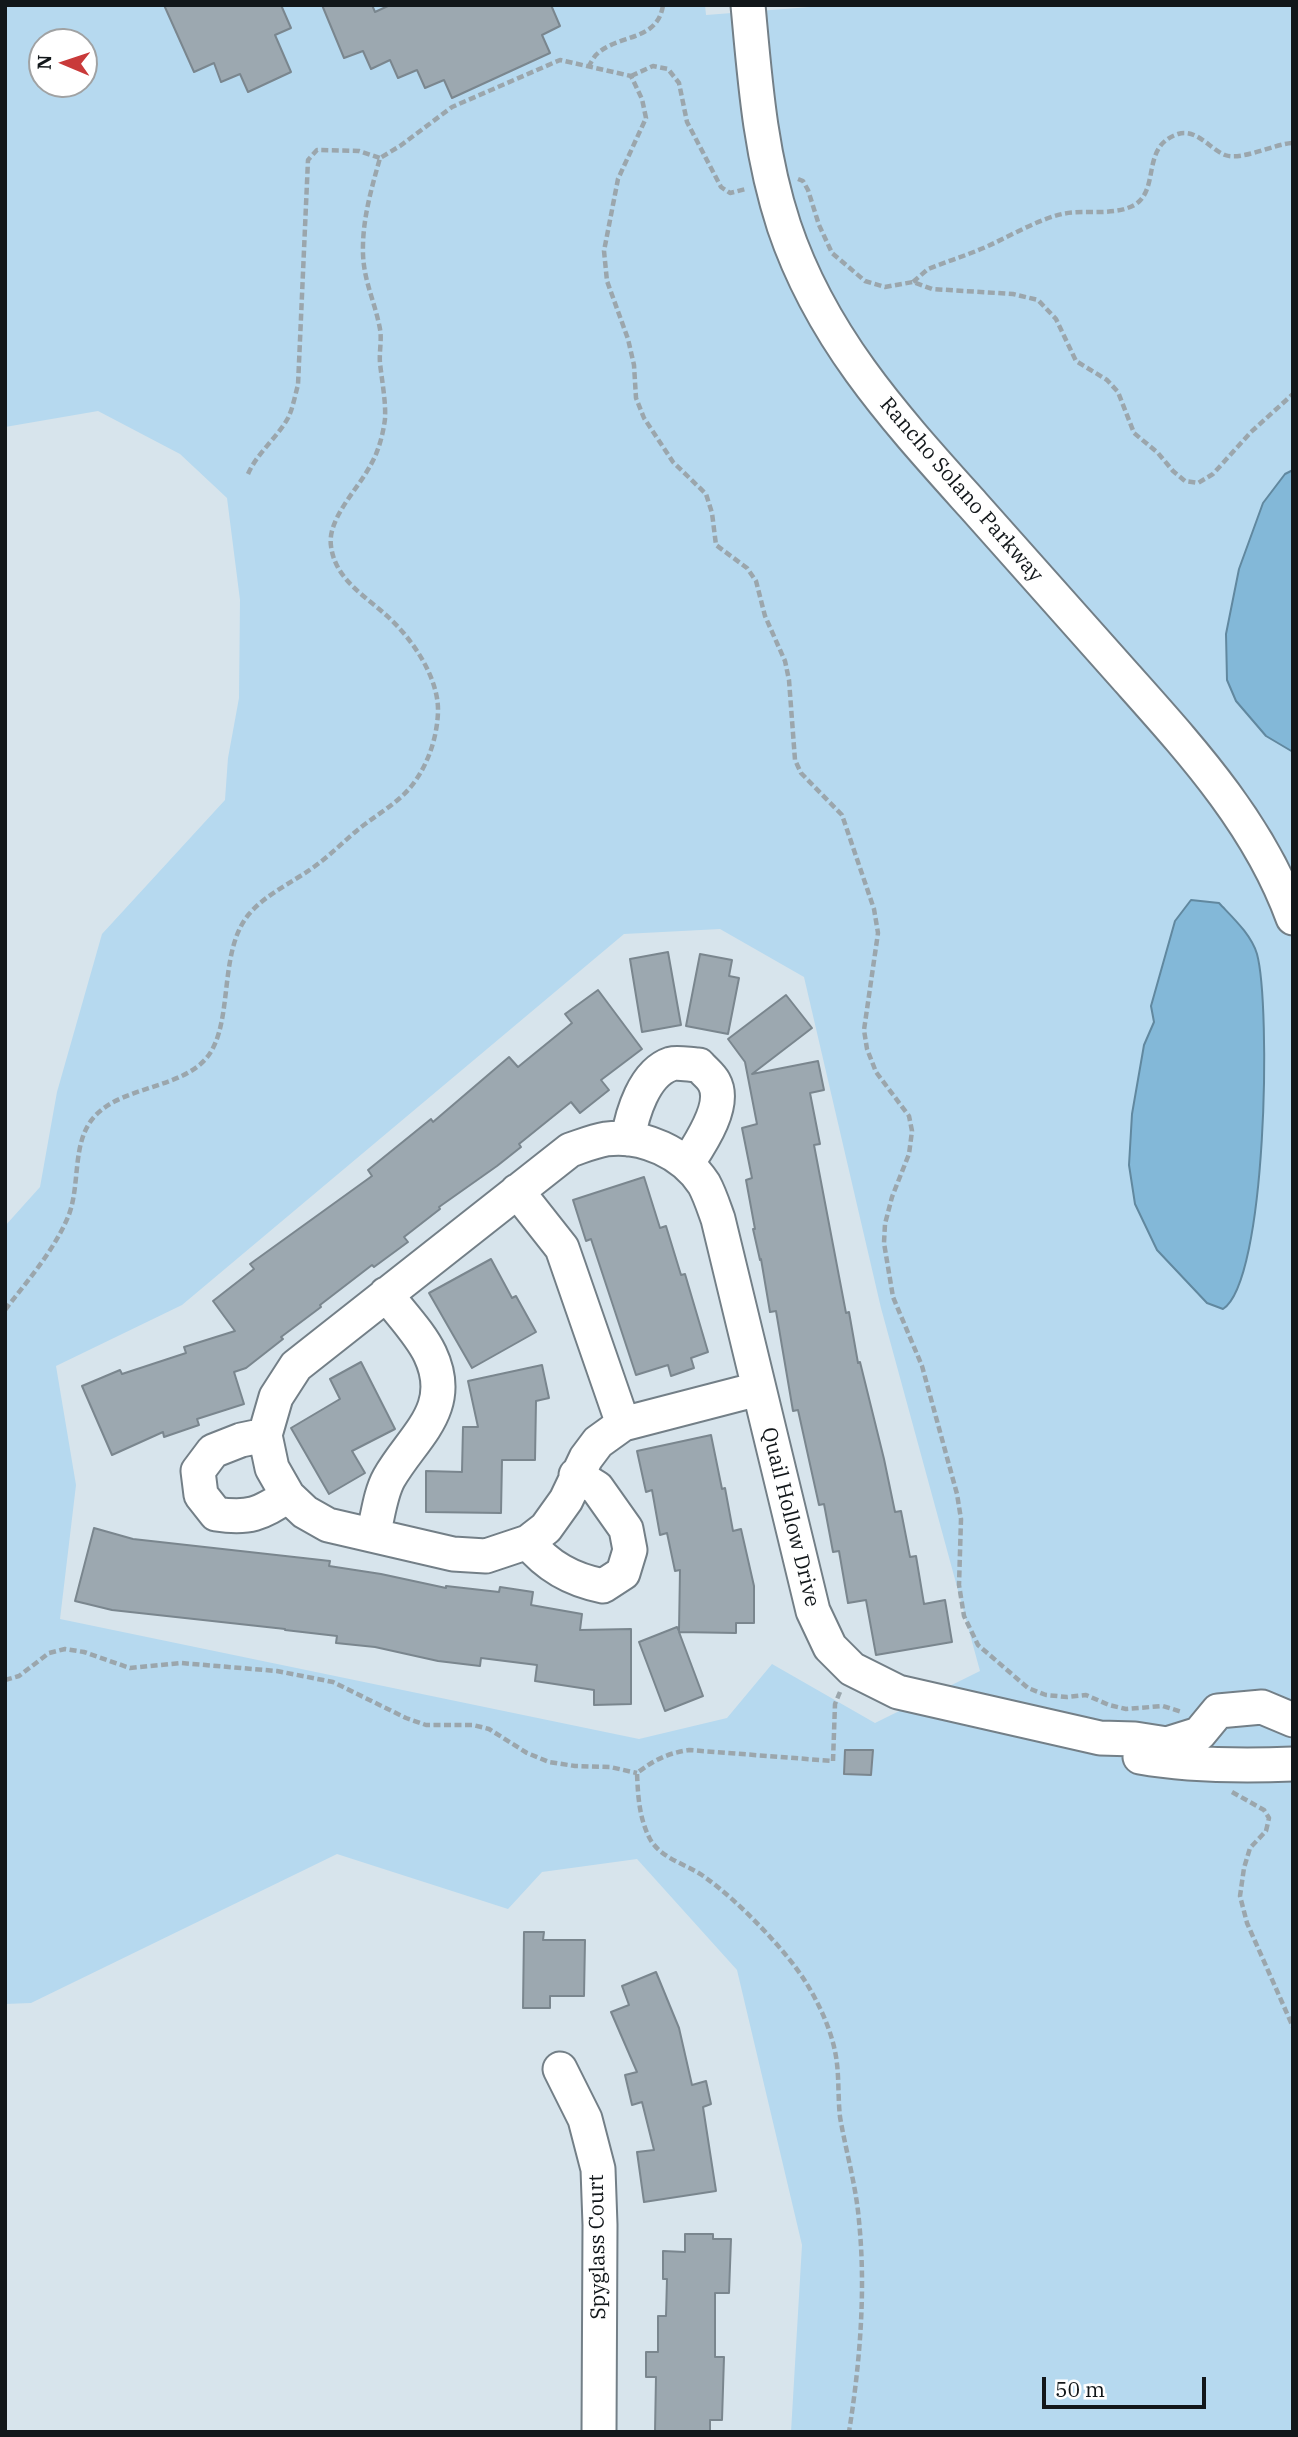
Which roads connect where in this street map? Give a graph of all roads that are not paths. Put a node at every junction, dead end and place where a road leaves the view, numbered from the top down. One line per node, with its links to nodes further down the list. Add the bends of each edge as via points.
1 (748, 5): 2 (street, Rancho Solano Parkway, via 758,121 772,183 807,281 848,356 893,415 1224,792 1259,845)
2 (1293, 918)
3 (628, 1139): 4 (street, Quail Hollow Drive, via 659,1146); 4 (street, via 632,1118 651,1077 671,1064 699,1065 715,1082 717,1105); 5 (street, Quail Hollow Drive, via 605,1139 570,1150)
4 (687, 1164): 7 (street, Quail Hollow Drive, via 704,1185 718,1219)
5 (517, 1191): 6 (street, Quail Hollow Drive); 8 (street, via 562,1248)
6 (386, 1294): 9 (street, Quail Hollow Drive, via 296,1366 276,1397); 12 (street, via 429,1353 438,1398 432,1417 388,1480)
7 (758, 1389): 8 (street, Quail Hollow Drive); 16 (street, Quail Hollow Drive, via 813,1611 830,1647 852,1669 898,1692 1100,1738 1135,1739)
8 (623, 1424): 10 (street, Quail Hollow Drive, via 598,1442)
9 (265, 1434): 11 (street, Quail Hollow Drive, via 272,1468); 11 (street, via 213,1451 198,1471 201,1495 216,1514 239,1517 263,1512)
10 (576, 1475): 13 (street, Quail Hollow Drive, via 566,1500 546,1528); 13 (street, via 597,1488 626,1529 631,1550 623,1573 603,1586 578,1581 539,1556)
11 (288, 1496): 12 (street, Quail Hollow Drive, via 328,1525)
12 (373, 1535): 13 (street, Quail Hollow Drive, via 453,1554 486,1556)
13 (528, 1542)
14 (1293, 1720): 16 (street, Quail Hollow Drive, via 1262,1707 1219,1711)
15 (1293, 1730): 16 (street, Quail Hollow Drive)
16 (1207, 1754): 17 (street, Quail Hollow Drive)
17 (1293, 1764)
18 (560, 2069): 19 (street, Spyglass Court, via 584,2119 597,2169)
19 (599, 2432)

